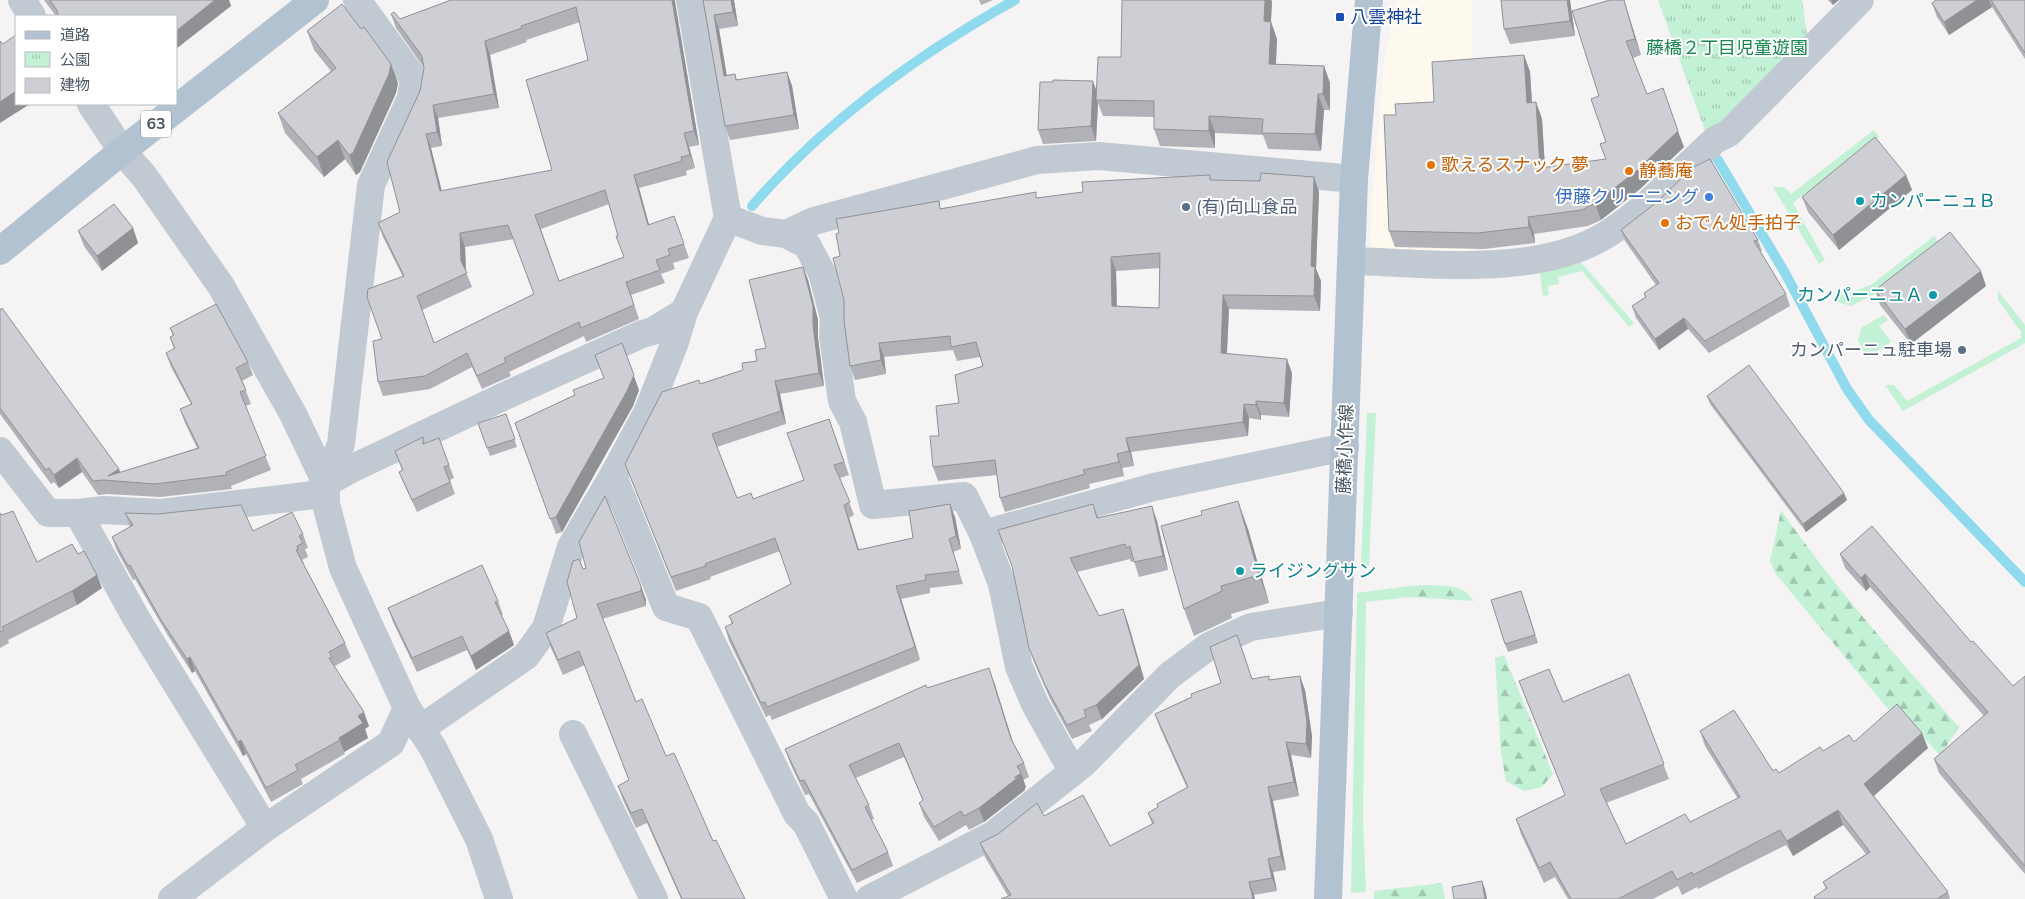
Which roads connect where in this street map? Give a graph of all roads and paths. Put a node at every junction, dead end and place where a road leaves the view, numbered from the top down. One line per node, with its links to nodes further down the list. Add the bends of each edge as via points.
1 (22, 0): 7 (street)
2 (315, 0): 9 (main road, 63)
3 (357, 0): 19 (street, via 414,78 410,98 371,185 341,444)
4 (690, 0): 11 (street)
5 (1369, 0): 10 (main road, 藤橋小作線)
6 (1860, 0): 14 (street, via 1729,133 1715,140 1628,220 1582,248 1545,258 1484,265)
7 (31, 15)
8 (92, 105): 9 (street)
9 (122, 151): 13 (main road, 63); 19 (street, via 144,176 221,286 293,414)
10 (1354, 179): 12 (street, via 1099,156 1037,160 814,221); 14 (main road, 藤橋小作線)
11 (728, 218): 12 (street, via 762,231); 15 (street)
12 (786, 234): 21 (street, via 806,246 822,273 834,318 833,336 842,401 853,422 873,505 964,496)
13 (0, 251)
14 (1352, 261): 16 (main road, 藤橋小作線)
15 (684, 312): 18 (street, via 676,342 647,413); 19 (street, via 653,331 509,394)
16 (1345, 448): 21 (street, via 1154,487); 22 (main road, 藤橋小作線)
17 (0, 451): 20 (street, via 48,513)
18 (614, 476): 23 (street, via 571,547 546,628 526,656); 30 (street, via 666,607 699,617 797,814 806,823)
19 (326, 483): 20 (street, via 314,495 161,513 104,510); 23 (street, via 326,504 343,568)
20 (78, 513): 26 (street, via 136,618)
21 (983, 534): 25 (street, via 1002,584 1019,667 1036,706)
22 (1339, 613): 25 (street, via 1251,627 1209,646 1170,675); 32 (main road, 藤橋小作線)
23 (413, 719): 26 (street, via 392,743); 28 (street, via 433,748 479,839)
24 (573, 734): 29 (street)
25 (1073, 772): 31 (street, via 993,835)
26 (265, 828): 27 (street)
27 (172, 899)
28 (499, 899)
29 (654, 899)
30 (844, 899)
31 (869, 899)
32 (1328, 899)

